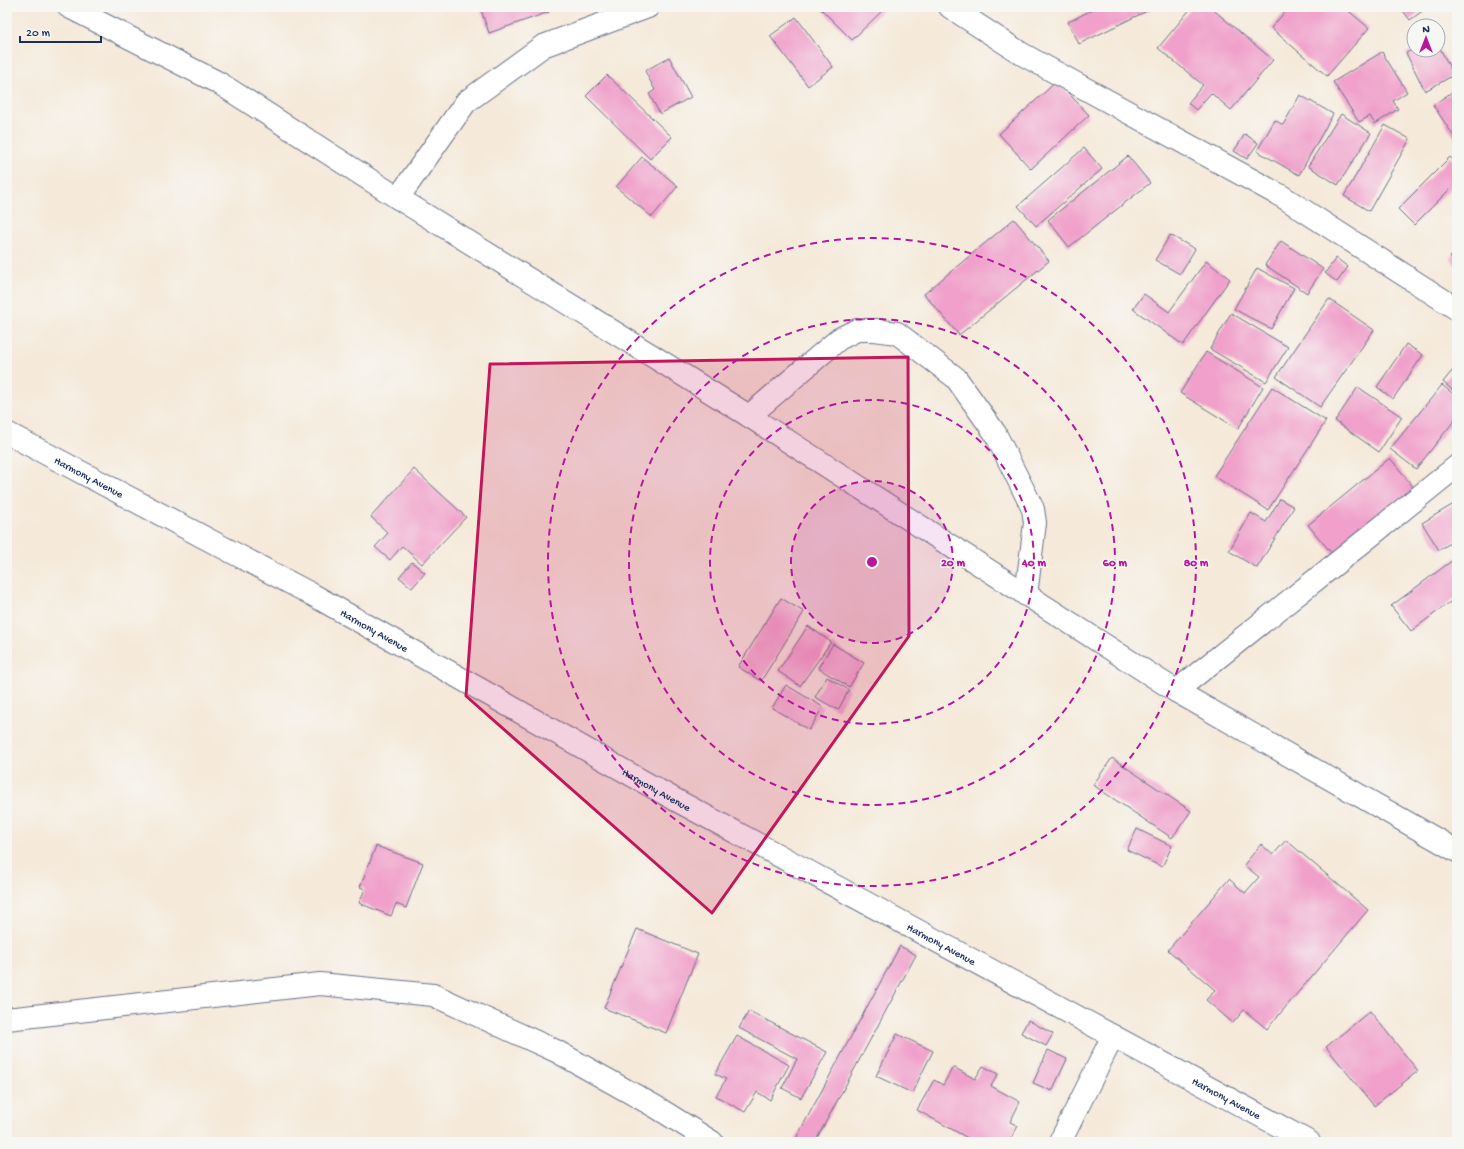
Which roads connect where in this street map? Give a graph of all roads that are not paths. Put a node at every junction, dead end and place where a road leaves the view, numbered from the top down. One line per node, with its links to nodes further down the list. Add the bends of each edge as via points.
1 (69, 7): 4 (street, via 219,83)
2 (648, 7): 4 (street, via 543,46 466,102)
3 (950, 7): 5 (street, via 1022,54 1283,197)
4 (398, 198): 6 (street)
5 (1457, 309)
6 (749, 416): 9 (street); 9 (street, via 839,339 857,330 897,333 956,378 995,433 1033,509 1035,523)
7 (7, 433): 13 (street, Harmony Avenue, via 313,594 674,799)
8 (1457, 466): 10 (street)
9 (1026, 594): 10 (street)
10 (1176, 691): 11 (street)
11 (1457, 851)
12 (7, 1019): 14 (street, via 320,984 433,995 556,1051 656,1107)
13 (1112, 1036): 15 (street); 16 (street, Harmony Avenue)
14 (712, 1142)
15 (1060, 1142)
16 (1309, 1142)

